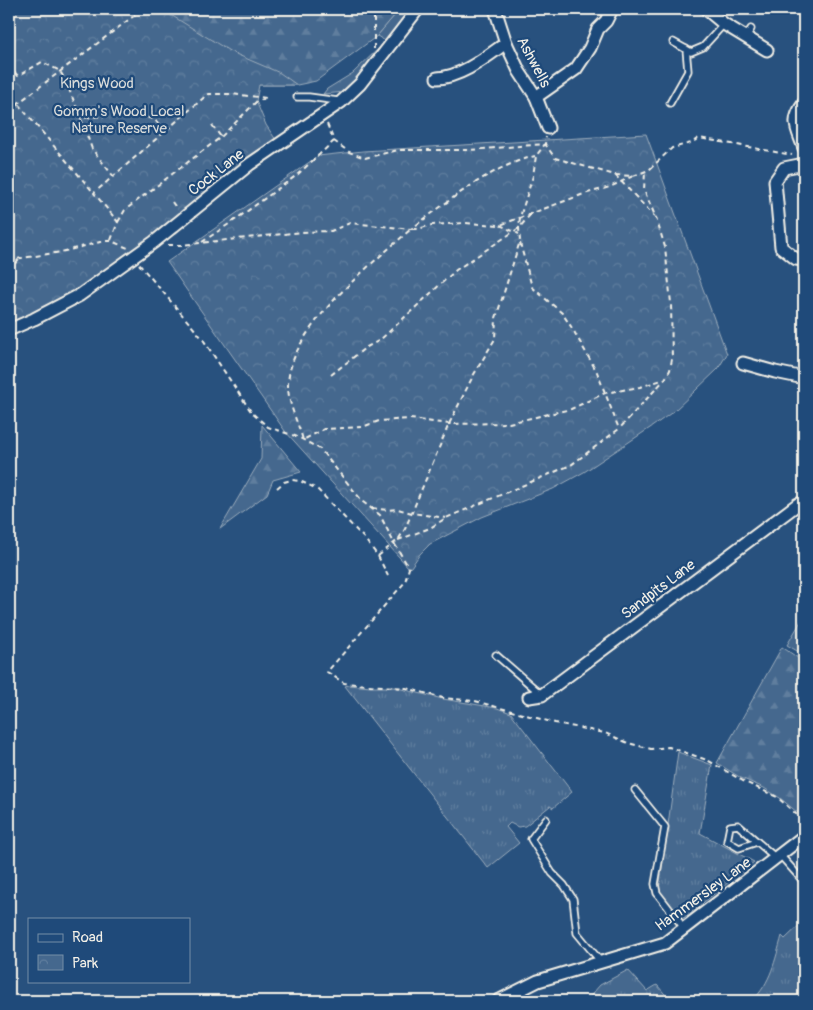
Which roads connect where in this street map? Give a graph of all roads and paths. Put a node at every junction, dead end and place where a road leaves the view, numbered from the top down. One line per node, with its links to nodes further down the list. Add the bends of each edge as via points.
1 (142, 9): 14 (path)
2 (374, 9): 13 (path)
3 (418, 9): 13 (street, Cock Lane)
4 (495, 9): 8 (street, Ashwells)
5 (706, 9): 7 (street)
6 (611, 11): 17 (street, via 576,69)
7 (724, 24): 10 (lane, via 703,47 691,52); 11 (street, via 748,33)
8 (506, 42): 15 (street, via 473,66); 17 (street, Ashwells)
9 (673, 42): 10 (lane)
10 (686, 49): 19 (lane, via 688,71)
11 (767, 50)
12 (9, 66): 14 (path, via 18,76 42,62)
13 (374, 66): 18 (street, Cock Lane)
14 (60, 71): 21 (path); 24 (path)
15 (437, 78)
16 (297, 97): 18 (lane)
17 (536, 97): 26 (street, Ashwells)
18 (340, 102): 23 (street, Cock Lane)
19 (670, 103)
20 (804, 103): 31 (street, via 795,123)
21 (18, 104): 22 (path); 40 (path)
22 (9, 110)
23 (322, 116): 29 (path); 52 (street, Cock Lane, via 250,164)
24 (81, 118): 27 (path, via 127,114 154,119); 38 (path, via 92,149)
25 (212, 125): 28 (path)
26 (548, 128)
27 (166, 132): 28 (path, via 208,94 267,98 256,102); 38 (path)
28 (221, 137): 44 (path, via 125,210)
29 (334, 141): 30 (path, via 365,158 398,150 470,150); 53 (path, via 297,175)
30 (545, 144): 33 (path); 36 (path, via 555,158)
31 (804, 148)
32 (794, 155): 35 (path, via 699,138 672,148)
33 (536, 156): 42 (path); 47 (path, via 499,169)
34 (804, 164): 57 (street, via 784,168 774,181 781,247 796,259)
35 (645, 172): 37 (path); 43 (path, via 644,190)
36 (615, 175): 37 (path); 39 (path)
37 (633, 176): 39 (path)
38 (114, 177): 40 (path)
39 (622, 182): 41 (path); 43 (path)
40 (94, 193): 44 (path)
41 (532, 213): 42 (path); 46 (path)
42 (520, 217): 45 (path); 46 (path)
43 (656, 218): 64 (path, via 665,247 671,303 672,358)
44 (118, 222): 50 (path)
45 (500, 225): 47 (path, via 464,223); 48 (path)
46 (519, 228): 48 (path); 49 (path)
47 (411, 229): 53 (path, via 350,223 331,231); 66 (path, via 339,295 313,326 294,357 288,384 293,416 303,440 324,429 362,427 380,421 410,419)
48 (514, 231): 49 (path); 62 (path, via 456,270 380,340)
49 (519, 234): 51 (path)
50 (111, 241): 54 (path); 55 (path)
51 (520, 241): 65 (path, via 532,287 562,314 572,328); 66 (path, via 496,318 495,339)
52 (154, 242): 53 (path); 60 (street, Cock Lane, via 80,295)
53 (200, 243)
54 (128, 248)
55 (19, 259): 56 (path); 59 (path)
56 (9, 260)
57 (804, 260)
58 (137, 262): 68 (path, via 202,338 252,413 268,427)
59 (9, 270)
60 (9, 330)
61 (743, 363): 63 (street)
62 (331, 375)
63 (804, 378)
64 (665, 379): 65 (path, via 640,388); 67 (path)
65 (605, 393): 66 (path, via 571,409 509,423); 67 (path)
66 (449, 424): 72 (path)
67 (619, 429): 73 (path, via 571,465)
68 (298, 438)
69 (277, 488): 75 (path, via 292,480 316,489)
70 (804, 506): 78 (street, Sandpits Lane, via 798,504)
71 (372, 508): 72 (path)
72 (412, 513): 73 (path); 74 (path)
73 (446, 518): 74 (path)
74 (398, 540): 75 (path)
75 (378, 556): 76 (path)
76 (388, 576)
77 (496, 655): 78 (lane)
78 (542, 695): 79 (street)
79 (529, 696)
80 (635, 790): 86 (lane, via 666,827 657,893)
81 (546, 820): 87 (lane, via 531,838 572,900 577,933)
82 (804, 836): 84 (street, Hammersley Lane)
83 (757, 842): 83 (lane, via 738,825 730,826 727,841 733,845 739,848); 84 (lane)
84 (778, 856): 85 (lane); 86 (street, Hammersley Lane)
85 (804, 882)
86 (684, 928): 87 (street, Hammersley Lane, via 665,943)
87 (601, 962): 88 (street, Hammersley Lane, via 538,981)
88 (498, 1001)

